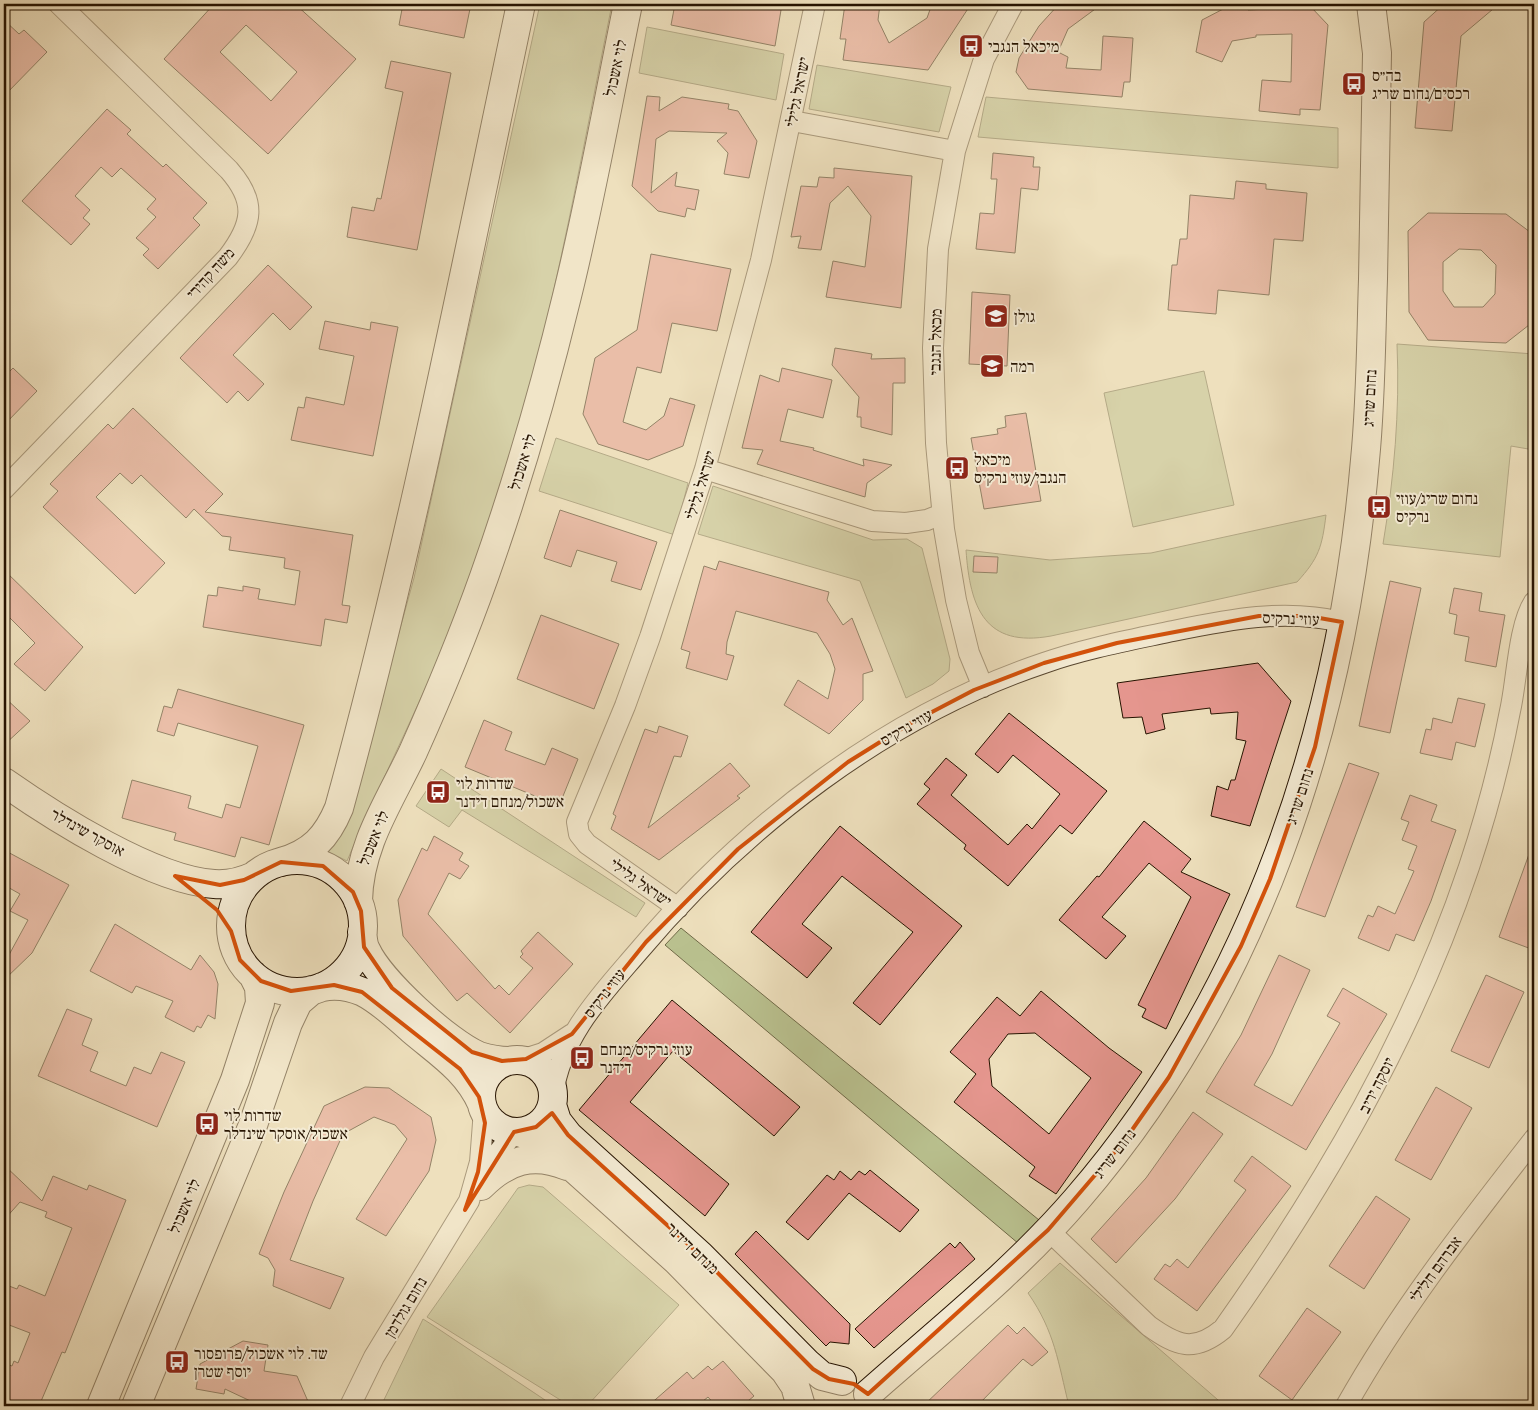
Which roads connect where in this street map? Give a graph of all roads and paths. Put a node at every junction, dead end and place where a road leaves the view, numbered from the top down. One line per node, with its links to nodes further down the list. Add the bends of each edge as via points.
1 (59, 4): 12 (street, משה קהירי, via 229,170 244,190 248,217 244,233 228,256)
2 (521, 4): 18 (street, via 408,538 341,800 332,825 319,843 303,854)
3 (628, 4): 21 (street, לוי אשכול, via 568,294 530,437 458,646 410,758 367,845 359,874)
4 (815, 4): 9 (street, ישראל גלילי)
5 (1013, 4): 10 (street, מכאל הנגבי, via 984,59)
6 (1371, 4): 8 (street, נחום שריג)
7 (1387, 4): 8 (street, נחום שריג)
8 (1377, 53): 15 (street, נחום שריג, via 1368,424 1360,513)
9 (792, 121): 10 (street); 11 (street, ישראל גלילי, via 747,317)
10 (954, 151): 13 (street, מכאל הנגבי, via 938,250 933,348)
11 (705, 469): 13 (street, via 878,522 920,522); 22 (street, ישראל גלילי, via 622,715 577,822 579,834 587,844)
12 (4, 489)
13 (942, 514): 16 (street, מכאל הנגבי, via 956,600 969,654)
14 (1534, 602): 36 (street, יוסקה יריב, via 1524,629 1490,799 1444,938 1414,1008 1346,1142 1302,1214 1223,1329 1206,1341 1190,1345 1162,1335)
15 (1342, 622): 16 (street, עוזי נרקיס, via 1284,614 1232,619 1098,648 1044,663); 36 (street, נחום שריג, via 1317,738 1295,812 1241,946 1169,1077 1125,1140 1077,1200)
16 (983, 687): 22 (street, עוזי נרקיס, via 909,724 790,804)
17 (4, 782): 19 (street, אוסקר שינדלר, via 87,834)
18 (281, 862): 20 (street); 21 (street, via 302,861 323,866 347,884)
19 (175, 876): 20 (street, אוסקר שינדלר, via 220,885); 23 (street, אוסקר שינדלר, via 212,905)
20 (254, 876): 23 (street, via 236,900)
21 (358, 901): 24 (street)
22 (678, 908): 27 (street, עוזי נרקיס, via 612,982)
23 (231, 931): 25 (street, via 240,960)
24 (362, 932): 26 (street, via 357,952 349,965 339,976); 28 (street, via 364,948 370,958 403,998 469,1050 485,1058)
25 (253, 975): 26 (street, via 280,989); 39 (street, לוי אשכול, via 260,992 259,1006 235,1080)
26 (317, 988): 30 (street, via 334,984 345,986 379,1002 460,1069); 40 (street, לוי אשכול, via 298,1002 288,1023 253,1125)
27 (572, 1034): 28 (street, עוזי נרקיס, via 543,1053); 29 (street, עוזי נרקיס, via 558,1068)
28 (515, 1061): 29 (street, via 537,1066 545,1073); 30 (street, via 498,1065 487,1077 481,1093)
29 (553, 1099): 31 (street, via 548,1116 541,1124 531,1130); 37 (street, מנחם דידנר, via 557,1121 568,1135 690,1245 807,1363 825,1377)
30 (483, 1107): 31 (street, via 494,1123); 35 (street, נחום גולדמן, via 480,1162)
31 (517, 1132): 33 (street, מנחם דידנר, via 546,1145); 34 (street, נחום גולדמן, via 498,1153)
32 (1534, 1139): 43 (street, אברהם חלילי, via 1421,1287)
33 (583, 1175): 34 (street, via 558,1162 531,1158 503,1167); 42 (street, מנחם דידנר, via 698,1282 785,1371)
34 (481, 1186): 35 (street, נחום גולדמן)
35 (465, 1210): 41 (street, נחום גולדמן, via 374,1357)
36 (1048, 1230): 38 (street, נחום שריג)
37 (842, 1381): 38 (street, מנחם דידנר, via 854,1384); 42 (street, via 819,1386)
38 (871, 1400)
39 (101, 1406)
40 (136, 1406)
41 (350, 1406)
42 (802, 1406)
43 (1346, 1406)

